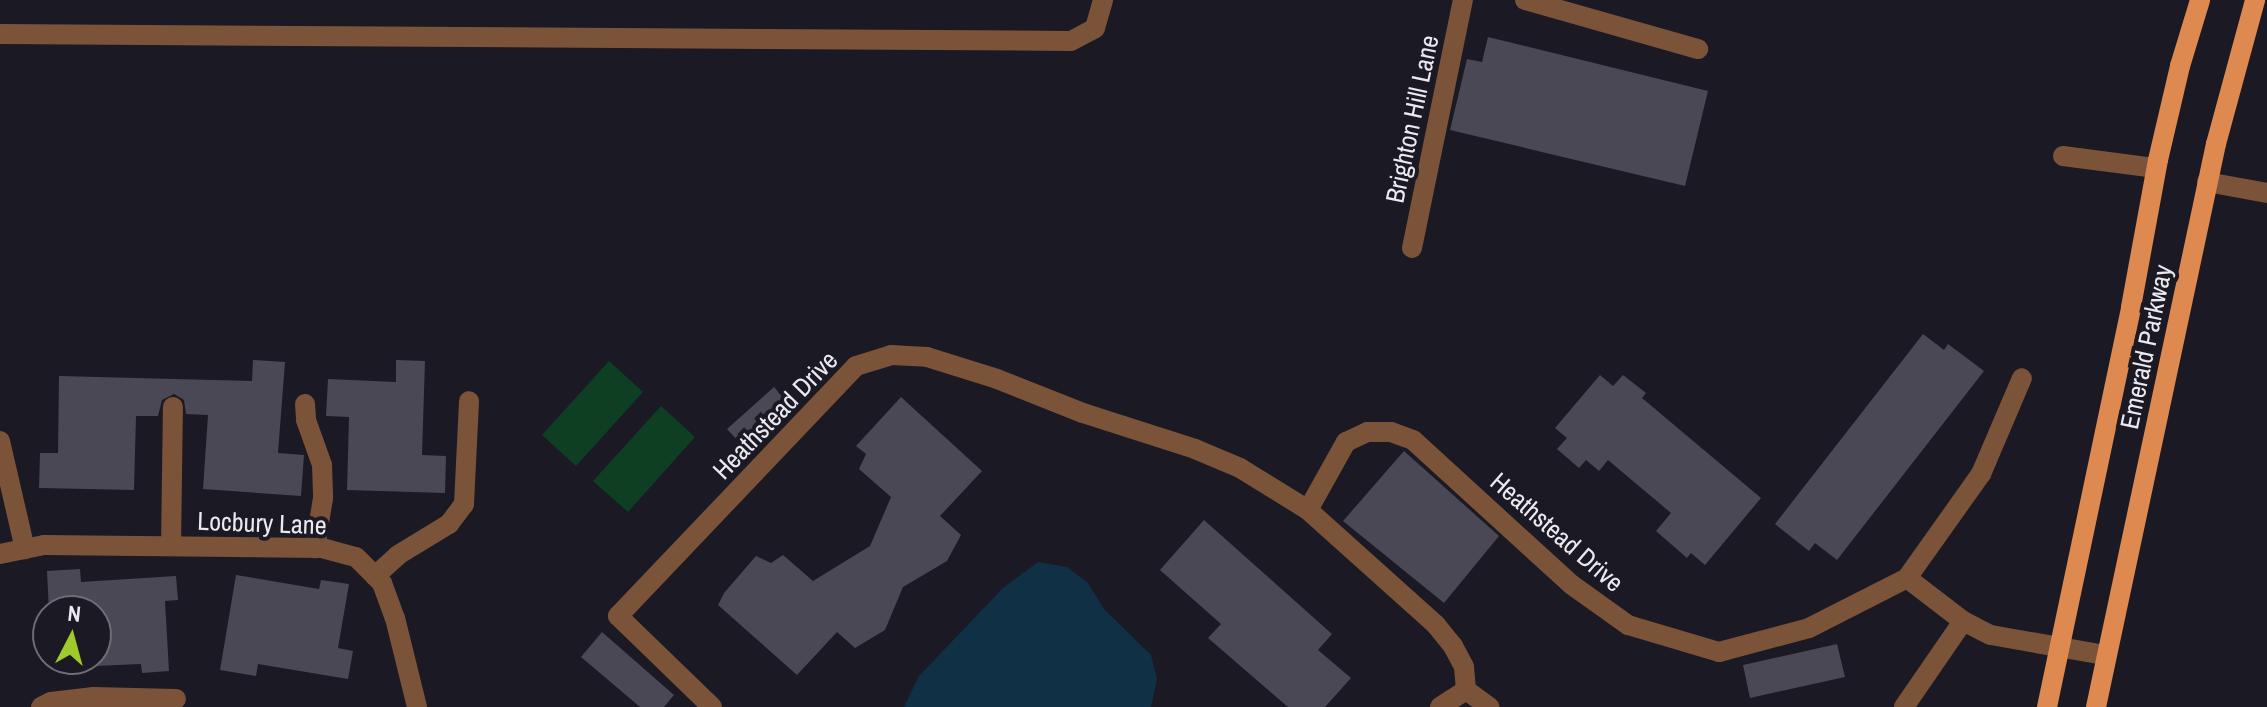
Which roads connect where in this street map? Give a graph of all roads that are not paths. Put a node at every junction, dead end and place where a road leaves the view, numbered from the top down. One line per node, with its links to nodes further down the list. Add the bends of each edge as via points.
1 (1103, 0): 6 (street, via 1095,28 1071,41)
2 (1463, 0): 12 (street, Brighton Hill Lane)
3 (1525, 0): 7 (street)
4 (2200, 0): 9 (main road, Emerald Parkway)
5 (2255, 0): 10 (main road, Emerald Parkway)
6 (0, 34)
7 (1698, 49)
8 (2063, 156): 9 (street)
9 (2156, 168): 26 (main road, Emerald Parkway)
10 (2207, 182): 11 (street); 27 (main road, Emerald Parkway)
11 (2267, 193)
12 (1412, 248)
13 (2022, 378): 24 (street, Heathstead Drive, via 1981,474)
14 (469, 401): 23 (street, via 464,504 449,524)
15 (305, 404): 20 (street, via 322,465)
16 (173, 407): 19 (street)
17 (0, 441): 21 (street)
18 (1308, 510): 24 (street, Heathstead Drive, via 1346,442 1367,432 1391,432 1413,440 1608,613 1628,625 1719,652 1809,628); 28 (street, Heathstead Drive, via 1436,625 1464,667); 32 (street, Heathstead Drive, via 1240,468 1195,449 997,379 927,357 891,355 856,366 618,616)
19 (171, 546): 20 (street, Locbury Lane); 21 (street, Locbury Lane)
20 (315, 548): 23 (street, Locbury Lane, via 356,557)
21 (25, 549): 22 (street, Locbury Lane)
22 (0, 554)
23 (375, 576): 31 (street, Locbury Lane, via 395,618)
24 (1907, 578): 25 (street)
25 (1963, 621): 26 (street, via 1991,635); 35 (street)
26 (2058, 647): 27 (street); 36 (main road, Emerald Parkway)
27 (2105, 655): 37 (main road, Emerald Parkway)
28 (1466, 690): 33 (street); 34 (street)
29 (176, 699): 30 (street, via 94,697)
30 (41, 707)
31 (417, 707)
32 (712, 707)
33 (1440, 707)
34 (1489, 707)
35 (1904, 707)
36 (2047, 707)
37 (2096, 707)

